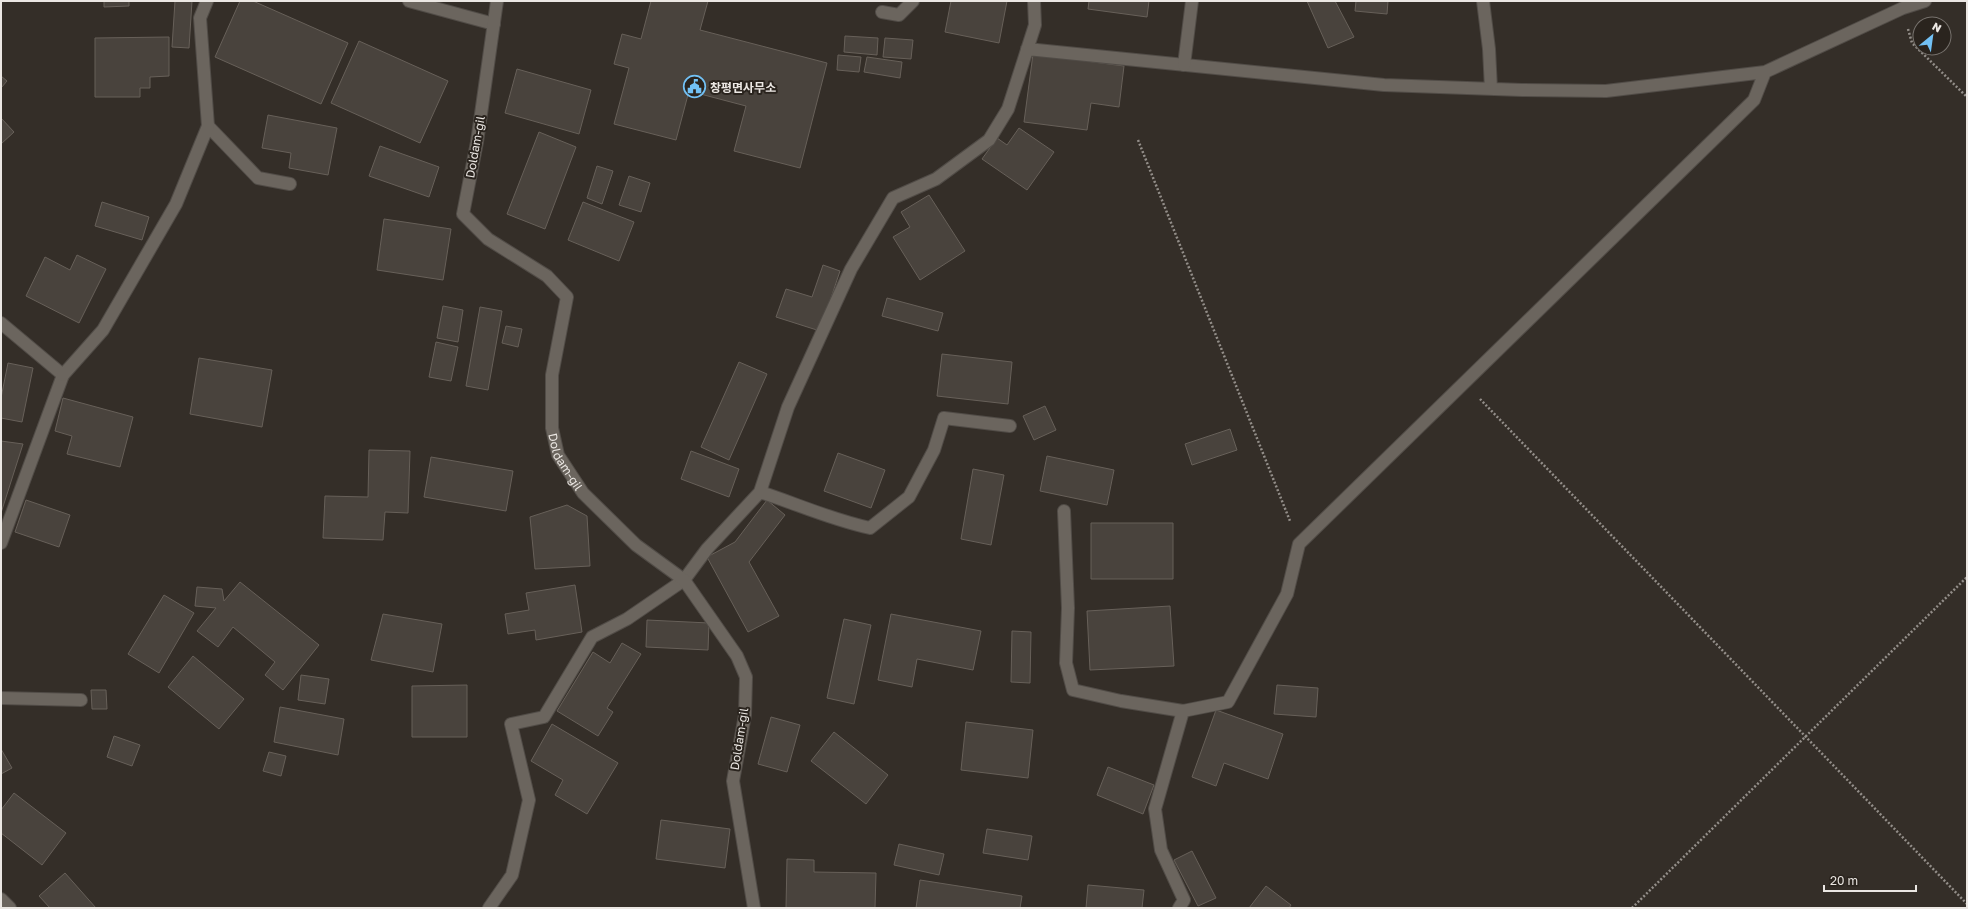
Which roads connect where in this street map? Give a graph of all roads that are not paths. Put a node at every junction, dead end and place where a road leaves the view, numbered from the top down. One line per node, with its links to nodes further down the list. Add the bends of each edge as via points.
1 (207, 1): 15 (street, via 200,18)
2 (409, 1): 10 (street)
3 (497, 1): 10 (street, Doldam-gil)
4 (913, 1): 9 (street, via 899,15)
5 (1034, 1): 11 (street, via 1035,24)
6 (1192, 1): 12 (street)
7 (1483, 1): 14 (street, via 1490,49)
8 (1925, 1): 13 (street, via 1903,8)
9 (882, 12)
10 (494, 24): 23 (street, Doldam-gil, via 477,142 463,214 488,239 547,276 567,297 552,375 552,428 558,455 583,492 636,545)
11 (1027, 49): 12 (street); 20 (street, via 1008,109 989,140 936,179 893,198 851,269 788,407)
12 (1184, 65): 14 (street, via 1384,85)
13 (1765, 72): 14 (street, via 1606,91); 26 (street, via 1754,100 1299,544 1287,594 1228,702)
14 (1491, 89)
15 (208, 126): 16 (street, via 258,178); 18 (street, via 176,204 103,330)
16 (290, 184)
17 (1, 323): 18 (street)
18 (63, 375): 22 (street)
19 (1010, 426): 20 (street, via 944,418 934,450 909,498 870,528 844,523)
20 (760, 492): 23 (street, via 708,549)
21 (1064, 511): 26 (street, via 1068,608 1066,663 1073,690)
22 (1, 543)
23 (684, 580): 29 (street, via 627,618 592,637 544,717 511,724 529,800 512,875); 30 (street, Doldam-gil, via 737,656 746,677 745,715 733,781)
24 (1, 698): 25 (street)
25 (81, 700)
26 (1183, 711): 31 (street, via 1156,809 1161,850 1184,900)
27 (1, 899): 28 (street)
28 (10, 908)
29 (490, 908)
30 (754, 908)
31 (1179, 908)

